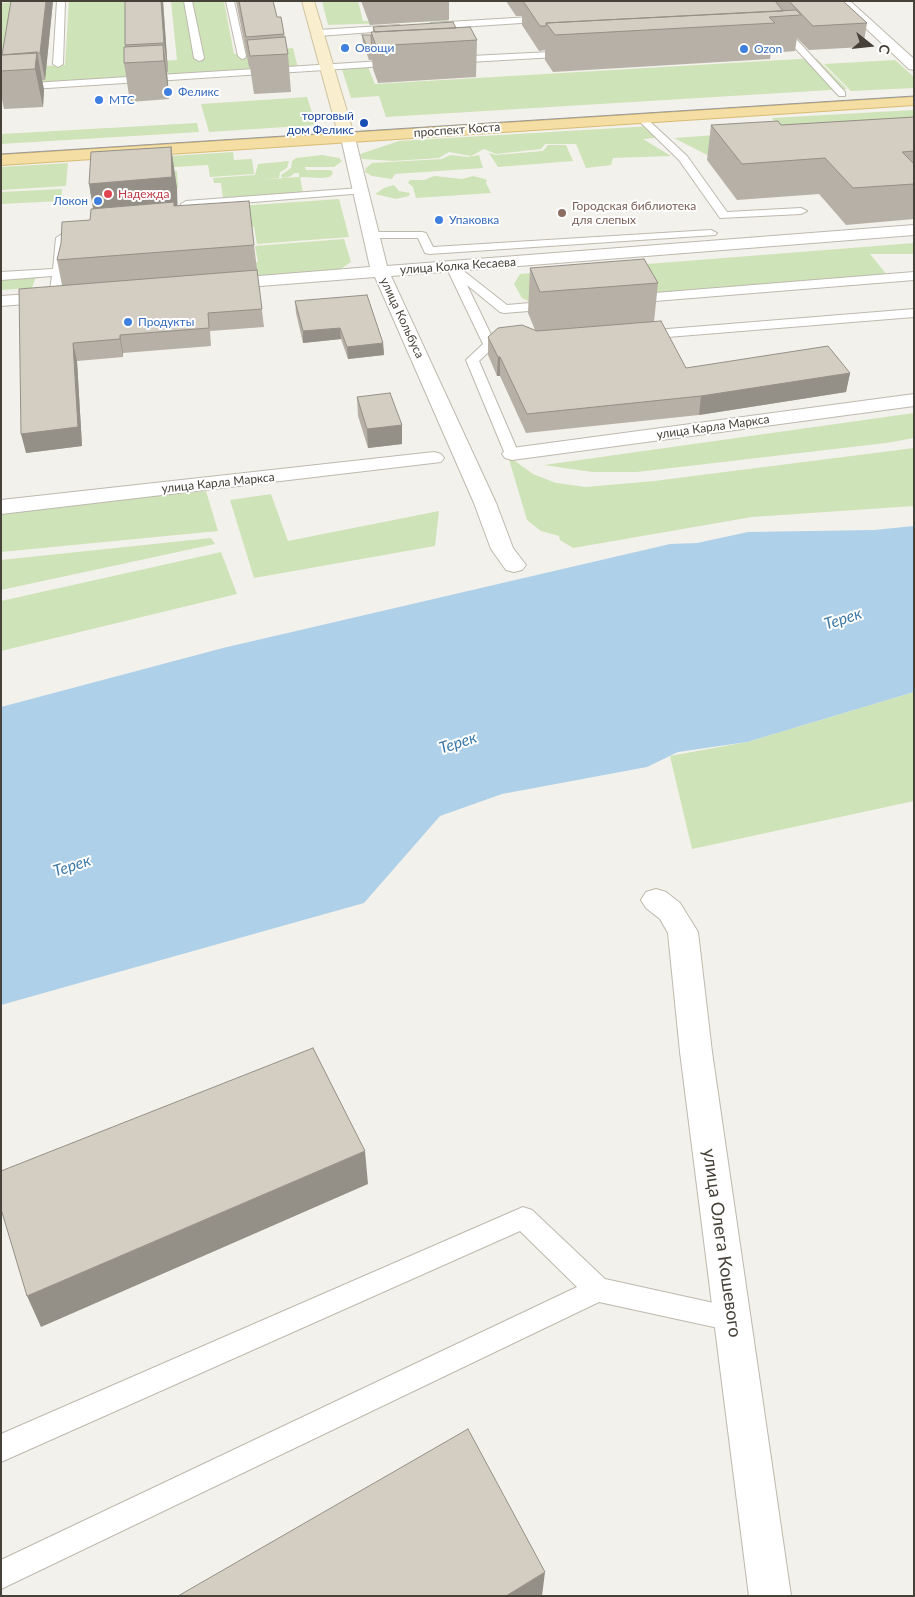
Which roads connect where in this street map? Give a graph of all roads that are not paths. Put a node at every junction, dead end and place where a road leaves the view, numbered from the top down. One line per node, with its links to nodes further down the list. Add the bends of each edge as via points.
1 (61, 1): 16 (lane)
2 (188, 1): 13 (lane)
3 (230, 1): 12 (lane)
4 (308, 1): 10 (street, улица Кольбуса)
5 (756, 1): 21 (lane, via 789,42)
6 (843, 1): 17 (street)
7 (557, 19): 8 (lane)
8 (418, 27)
9 (408, 28): 10 (lane)
10 (318, 33): 18 (street, улица Кольбуса)
11 (586, 53): 14 (lane)
12 (242, 56)
13 (199, 58)
14 (437, 61)
15 (407, 62): 18 (lane)
16 (58, 64)
17 (914, 66)
18 (328, 67): 19 (lane); 24 (street, улица Кольбуса)
19 (1, 88)
20 (914, 89): 21 (main road, проспект Коста)
21 (842, 94): 24 (main road, проспект Коста)
22 (914, 101): 23 (main road, проспект Коста)
23 (641, 118): 24 (main road, проспект Коста); 28 (lane, via 683,158 724,216)
24 (345, 132): 25 (main road, проспект Коста); 26 (main road, проспект Коста); 27 (street, улица Кольбуса)
25 (1, 147)
26 (1, 160)
27 (360, 190): 29 (lane, via 186,204 188,224); 33 (street, улица Кольбуса)
28 (801, 211)
29 (168, 226)
30 (914, 230): 34 (street, улица Колка Кесаева)
31 (99, 231): 35 (lane, via 69,234 60,240)
32 (711, 233): 33 (lane, via 429,251 422,235)
33 (370, 235): 36 (street, улица Кольбуса)
34 (452, 267): 36 (street, улица Колка Кесаева); 45 (lane); 50 (lane, via 490,346 472,360)
35 (59, 272): 37 (lane); 41 (lane)
36 (380, 272): 39 (street, улица Колка Кесаева); 53 (street, улица Кольбуса, via 502,548)
37 (1, 276)
38 (914, 276): 42 (lane)
39 (202, 286)
40 (74, 296): 41 (street)
41 (55, 298): 43 (street)
42 (621, 300)
43 (1, 301)
44 (562, 304): 45 (lane)
45 (504, 309): 47 (lane)
46 (914, 313): 48 (lane)
47 (511, 321)
48 (635, 335)
49 (914, 400): 50 (street, улица Карла Маркса)
50 (512, 454)
51 (434, 458): 52 (street, улица Карла Маркса)
52 (1, 507)
53 (514, 565)
54 (656, 900): 56 (street, улица Олега Кошевого, via 670,911 683,932)
55 (598, 1290): 56 (lane); 57 (lane, via 523,1218); 58 (lane)
56 (732, 1319): 59 (street, улица Олега Кошевого)
57 (1, 1448)
58 (1, 1575)
59 (770, 1596)

